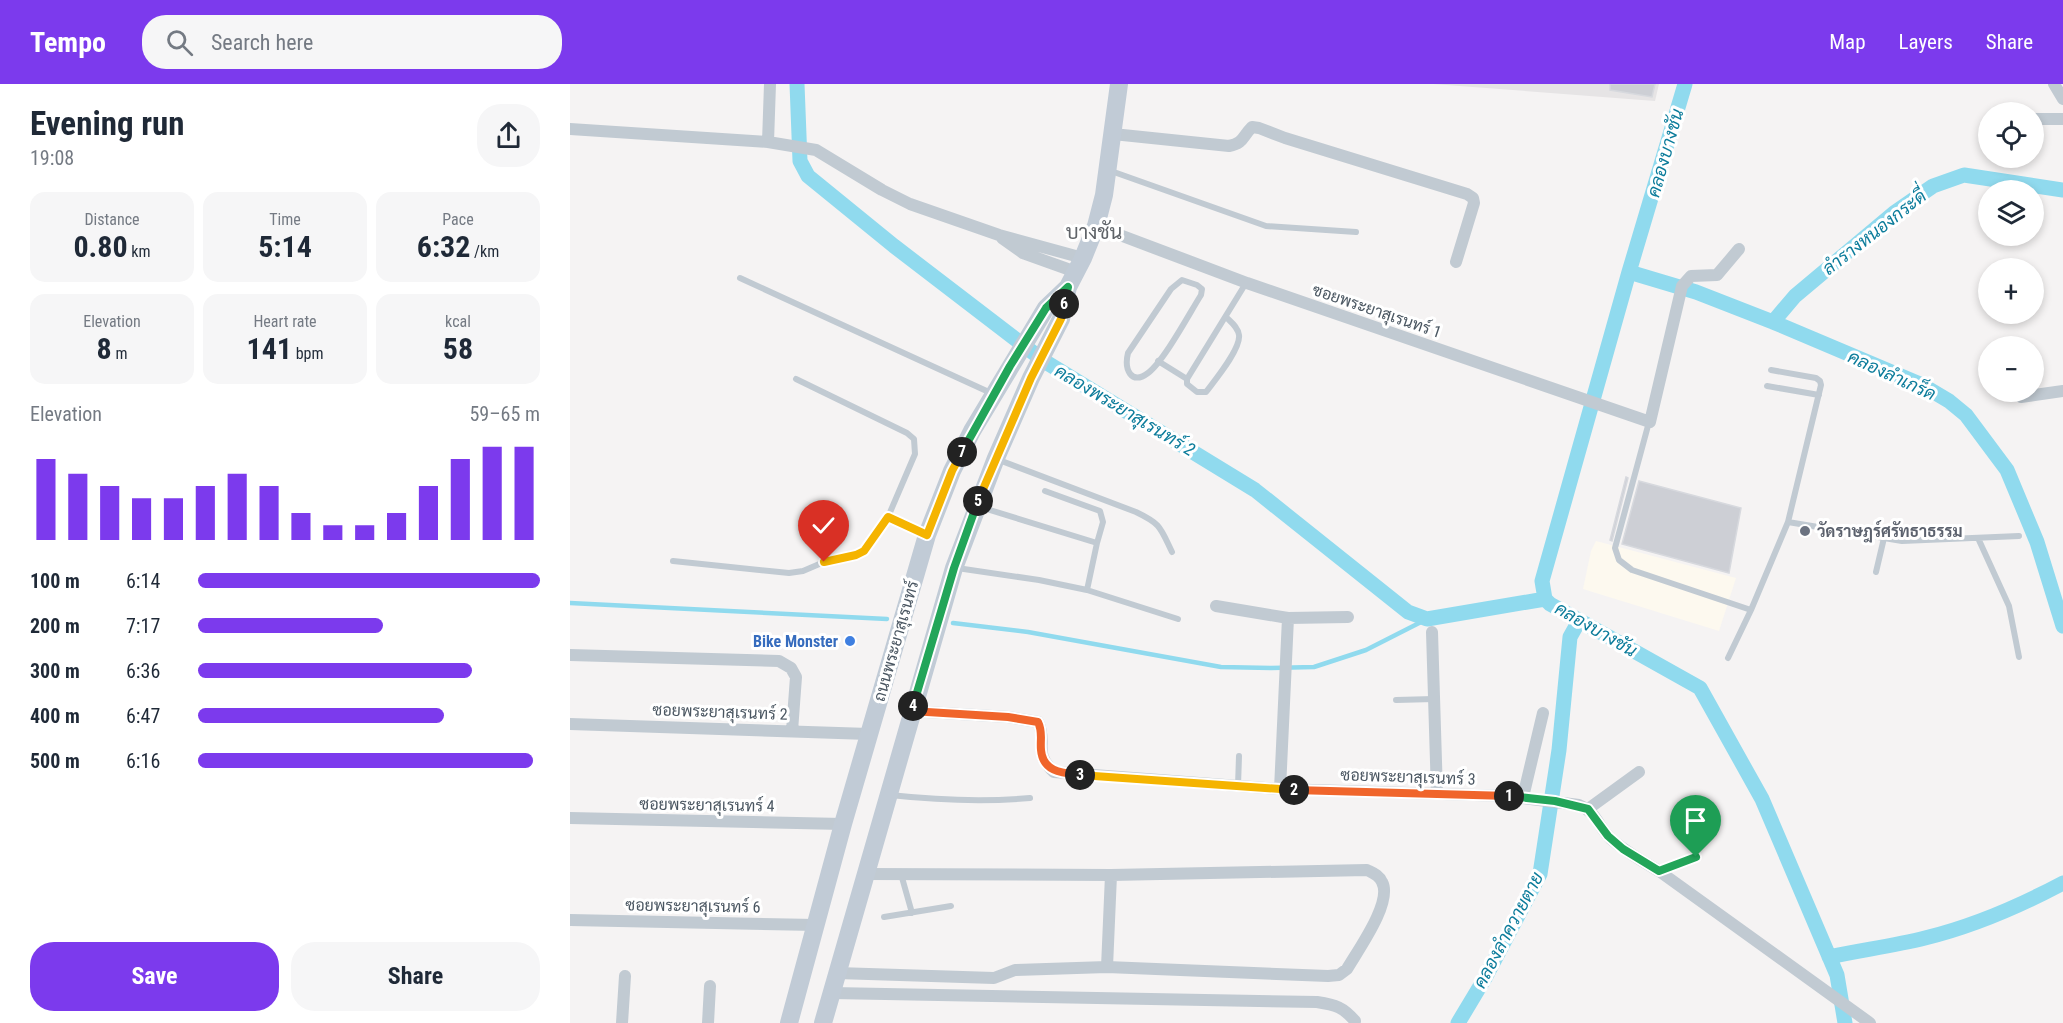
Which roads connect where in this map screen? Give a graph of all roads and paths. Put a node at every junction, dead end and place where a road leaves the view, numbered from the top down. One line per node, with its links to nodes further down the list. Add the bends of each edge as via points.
1 (770, 84): 9 (street)
2 (1119, 84): 8 (street, ถนนพระยาสุเรนทร์)
3 (2054, 84): 4 (street)
4 (2063, 99)
5 (2044, 119): 6 (street)
6 (2063, 120)
7 (570, 129): 9 (street)
8 (1113, 134): 10 (street, ถนนพระยาสุเรนทร์); 14 (street, via 1229,146 1237,144 1252,127 1259,128 1467,195 1474,203)
9 (768, 142): 15 (street, via 816,150 910,204 999,235 1023,253)
10 (1108, 169): 11 (street, ถนนพระยาสุเรนทร์); 12 (lane, via 1266,226)
11 (1096, 226): 15 (street, ถนนพระยาสุเรนทร์); 17 (street, ซอยพระยาสุเรนทร์ 1)
12 (1356, 232)
13 (1739, 249): 28 (street, via 1717,275 1690,276 1682,286)
14 (1456, 261)
15 (1076, 272): 26 (street, ถนนพระยาสุเรนทร์, via 1046,308); 29 (street, ถนนพระยาสุเรนทร์, via 1061,319)
16 (740, 278): 26 (lane)
17 (1246, 283): 18 (lane); 28 (street, ซอยพระยาสุเรนทร์ 1)
18 (1226, 317): 22 (lane); 22 (lane, via 1239,333 1233,353 1206,392 1197,392 1187,384)
19 (1158, 361): 19 (lane, via 1148,374 1138,377 1132,376 1125,364 1128,353 1176,283 1182,280 1197,285 1202,296); 22 (lane)
20 (1771, 370): 27 (lane, via 1816,378 1821,385)
21 (796, 379): 32 (lane, via 914,439 915,454)
22 (1187, 379)
23 (1767, 386): 27 (lane)
24 (2063, 391): 25 (street)
25 (2044, 394)
26 (994, 395): 34 (street, ถนนพระยาสุเรนทร์, via 952,471)
27 (1819, 395): 33 (lane)
28 (1650, 422): 45 (lane, via 1615,548 1619,560 1632,570)
29 (996, 458): 31 (street, ถนนพระยาสุเรนทร์); 39 (lane, via 1136,512 1157,524)
30 (1045, 491): 38 (lane, via 1100,512 1103,522)
31 (977, 506): 38 (lane); 41 (street, ถนนพระยาสุเรนทร์)
32 (888, 517): 34 (lane); 40 (lane, via 864,551 803,571 789,573)
33 (1788, 522): 36 (lane); 45 (lane)
34 (927, 535): 59 (street, ถนนพระยาสุเรนทร์)
35 (2019, 536): 37 (lane)
36 (1884, 538): 37 (lane); 42 (lane)
37 (1978, 538): 51 (lane, via 2009,606)
38 (1097, 543): 43 (lane)
39 (1173, 552)
40 (673, 561)
41 (954, 568): 43 (lane); 55 (street, ถนนพระยาสุเรนทร์)
42 (1875, 572)
43 (1087, 590): 48 (lane)
44 (1216, 606): 47 (street)
45 (1751, 610): 52 (lane)
46 (1348, 617): 47 (street)
47 (1287, 618): 63 (street)
48 (1178, 619)
49 (1432, 632): 54 (street)
50 (570, 655): 58 (street, via 779,661 791,668 796,677)
51 (2019, 657)
52 (1728, 658)
53 (1396, 699): 54 (lane)
54 (1434, 699): 64 (street)
55 (911, 711): 62 (street, ซอยพระยาสุเรนทร์ 3, via 1038,722 1044,763 1054,772); 65 (street, ถนนพระยาสุเรนทร์)
56 (1543, 713): 67 (street)
57 (570, 724): 58 (street, ซอยพระยาสุเรนทร์ 2)
58 (792, 731): 59 (street, ซอยพระยาสุเรนทร์ 2)
59 (869, 734): 70 (street, ถนนพระยาสุเรนทร์)
60 (1239, 756): 62 (lane)
61 (1639, 772): 68 (street)
62 (1238, 786): 63 (street, ซอยพระยาสุเรนทร์ 3)
63 (1280, 789): 64 (street, ซอยพระยาสุเรนทร์ 3)
64 (1437, 794): 67 (street, ซอยพระยาสุเรนทร์ 3)
65 (889, 795): 66 (lane, via 973,800); 73 (street, ถนนพระยาสุเรนทร์)
66 (1030, 798)
67 (1527, 798): 68 (street, ซอยพระยาสุเรนทร์ 3)
68 (1584, 807): 72 (street, via 1623,849)
69 (570, 818): 70 (street, ซอยพระยาสุเรนทร์ 4)
70 (843, 824): 80 (street, ถนนพระยาสุเรนทร์)
71 (1696, 857): 72 (lane)
72 (1659, 871): 91 (street)
73 (866, 874): 74 (street); 82 (street, ถนนพระยาสุเรนทร์)
74 (901, 874): 75 (street); 77 (lane)
75 (1111, 875): 81 (street); 81 (street, via 1367,870 1383,883 1384,896 1380,911 1347,969 1339,975)
76 (951, 906): 77 (lane)
77 (912, 913): 78 (lane)
78 (884, 917)
79 (570, 920): 80 (street, ซอยพระยาสุเรนทร์ 6)
80 (816, 925): 89 (street, ถนนพระยาสุเรนทร์)
81 (1107, 967): 82 (street, via 1015,970 994,978)
82 (837, 973): 85 (street, ถนนพระยาสุเรนทร์)
83 (625, 976): 87 (street)
84 (710, 986): 88 (street)
85 (832, 993): 86 (street, via 1317,1002 1345,1010); 90 (street, ถนนพระยาสุเรนทร์)
86 (1356, 1022)
87 (622, 1023)
88 (708, 1023)
89 (789, 1023)
90 (823, 1023)
91 (1870, 1023)

